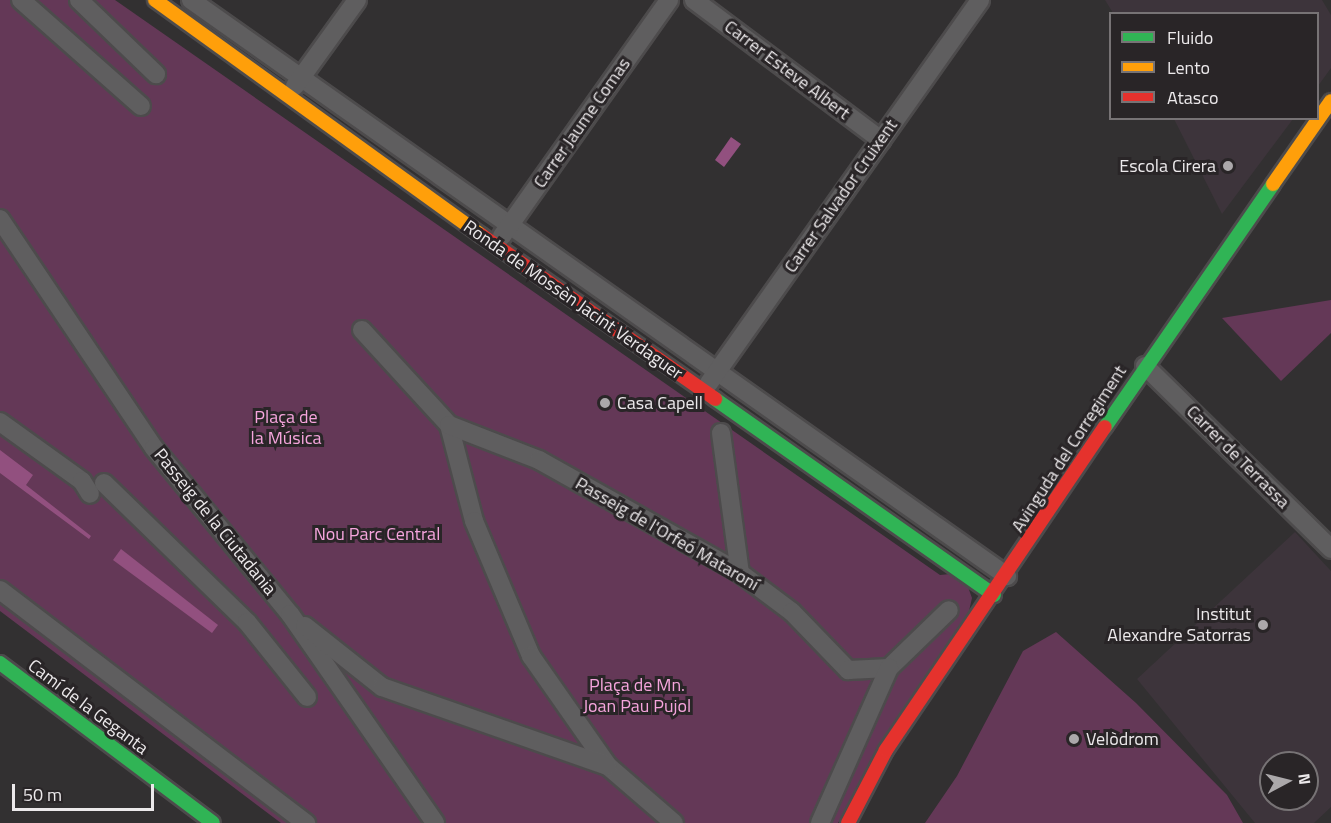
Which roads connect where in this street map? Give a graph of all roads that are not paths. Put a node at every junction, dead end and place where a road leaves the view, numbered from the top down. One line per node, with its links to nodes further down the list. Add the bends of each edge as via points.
1 (21, 0): 13 (street)
2 (79, 0): 9 (street)
3 (155, 0): 11 (street, Ronda de Mossèn Jacint Verdaguer)
4 (191, 0): 10 (street, Ronda de Mossèn Jacint Verdaguer)
5 (357, 0): 10 (street)
6 (669, 0): 18 (street, Carrer Jaume Comas)
7 (693, 0): 16 (street, Carrer Esteve Albert)
8 (980, 0): 16 (street, Carrer Salvador Cruixent)
9 (156, 74)
10 (301, 78): 11 (street); 18 (street, Ronda de Mossèn Jacint Verdaguer)
11 (288, 97): 19 (street, Ronda de Mossèn Jacint Verdaguer)
12 (1331, 101): 14 (street, Avinguda del Corregiment)
13 (141, 106)
14 (1319, 118)
15 (1318, 120): 21 (street, Avinguda del Corregiment)
16 (881, 140): 22 (street, Carrer Salvador Cruixent)
17 (0, 219): 33 (street, Passeig de la Ciutadania, via 154,448)
18 (508, 227): 19 (street, Carrer Jaume Comas); 22 (street, Ronda de Mossèn Jacint Verdaguer)
19 (496, 246): 23 (street, Ronda de Mossèn Jacint Verdaguer)
20 (362, 330): 25 (street)
21 (1145, 366): 27 (street, Carrer de Terrassa); 29 (street, Avinguda del Corregiment)
22 (716, 374): 23 (street, Carrer Salvador Cruixent); 29 (street, Ronda de Mossèn Jacint Verdaguer)
23 (704, 392): 31 (street, Ronda de Mossèn Jacint Verdaguer)
24 (0, 422): 36 (street, via 97,489 247,622)
25 (449, 425): 28 (street, Passeig de l'Orfeó Mataroní, via 539,460); 37 (street, via 474,521 513,620 531,656)
26 (721, 433): 28 (street)
27 (1331, 549)
28 (740, 573): 35 (street, Passeig de l'Orfeó Mataroní, via 792,612 848,670)
29 (1007, 576): 31 (street, Avinguda del Corregiment)
30 (0, 590): 39 (street)
31 (994, 595): 43 (street, Avinguda del Corregiment, via 886,750)
32 (949, 610): 35 (street)
33 (290, 614): 37 (street, via 382,687); 40 (street, Passeig de la Ciutadania)
34 (0, 663): 38 (street, Camí de la Geganta)
35 (889, 668): 42 (street)
36 (307, 697)
37 (608, 766): 41 (street)
38 (213, 823)
39 (306, 823)
40 (435, 823)
41 (674, 823)
42 (820, 823)
43 (848, 823)

